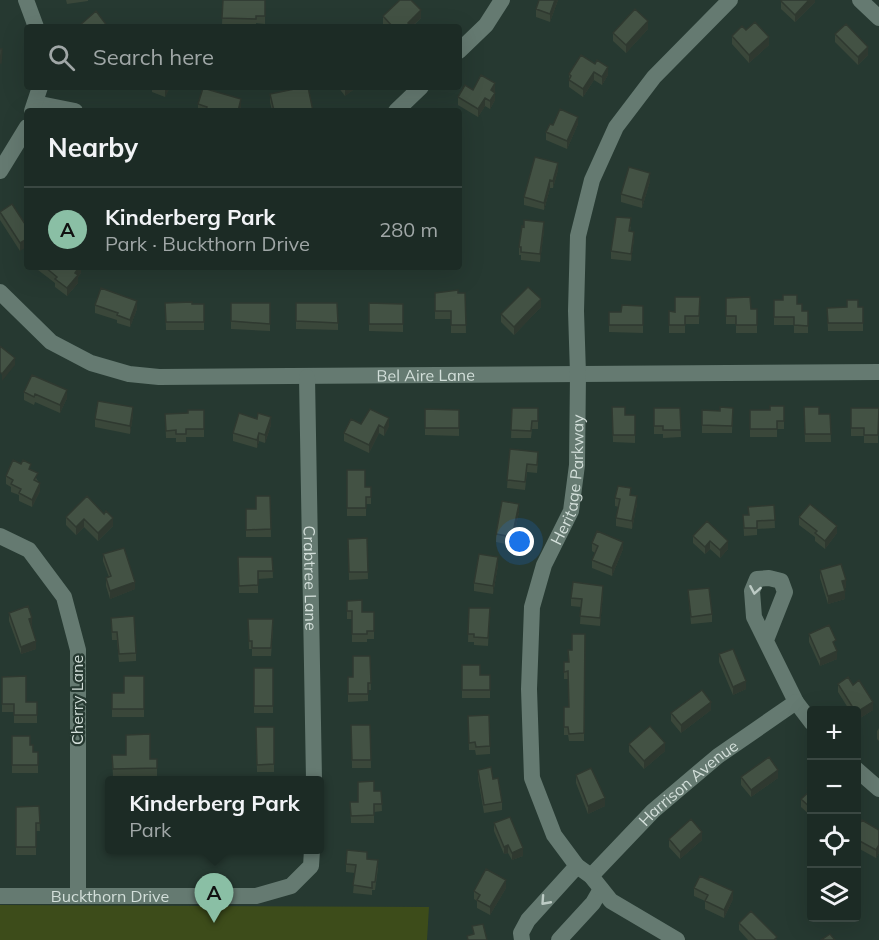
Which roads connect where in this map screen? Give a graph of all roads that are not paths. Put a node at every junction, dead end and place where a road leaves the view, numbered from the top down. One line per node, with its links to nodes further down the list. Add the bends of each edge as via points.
1 (26, 0): 6 (street)
2 (502, 0): 7 (street, via 486,25)
3 (730, 0): 16 (street, Heritage Parkway, via 641,93 616,126 592,180 578,236)
4 (860, 0): 5 (street)
5 (879, 18)
6 (35, 24)
7 (462, 48)
8 (39, 90): 10 (street)
9 (418, 90): 11 (street)
10 (34, 107)
11 (399, 108)
12 (24, 132): 13 (street)
13 (0, 171)
14 (0, 292): 17 (street, Bel Aire Lane, via 51,342 91,363 129,374)
15 (879, 372): 16 (street, Bel Aire Lane)
16 (578, 374): 17 (street, Bel Aire Lane); 26 (street, Heritage Parkway, via 577,465 571,511 544,566 532,607 529,689 532,778 554,835)
17 (307, 377): 23 (street, Crabtree Lane)
18 (0, 536): 29 (street, Cherry Lane, via 29,550 64,597 78,650)
19 (766, 640): 20 (street)
20 (796, 702): 21 (street); 27 (street, Harrison Avenue, via 718,756 653,811)
21 (807, 716)
22 (861, 773): 24 (street)
23 (314, 776)
24 (879, 789)
25 (312, 854): 29 (street, Buckthorn Drive, via 312,866 291,886 256,896)
26 (577, 866): 27 (street, Heritage Parkway); 30 (street, one-way to 30, via 528,921 521,933)
27 (596, 883): 31 (street, Harrison Avenue, via 593,903); 32 (street, Heritage Parkway, via 611,901)
28 (0, 896): 29 (street, Buckthorn Drive)
29 (78, 896)
30 (522, 940)
31 (559, 940)
32 (677, 940)

